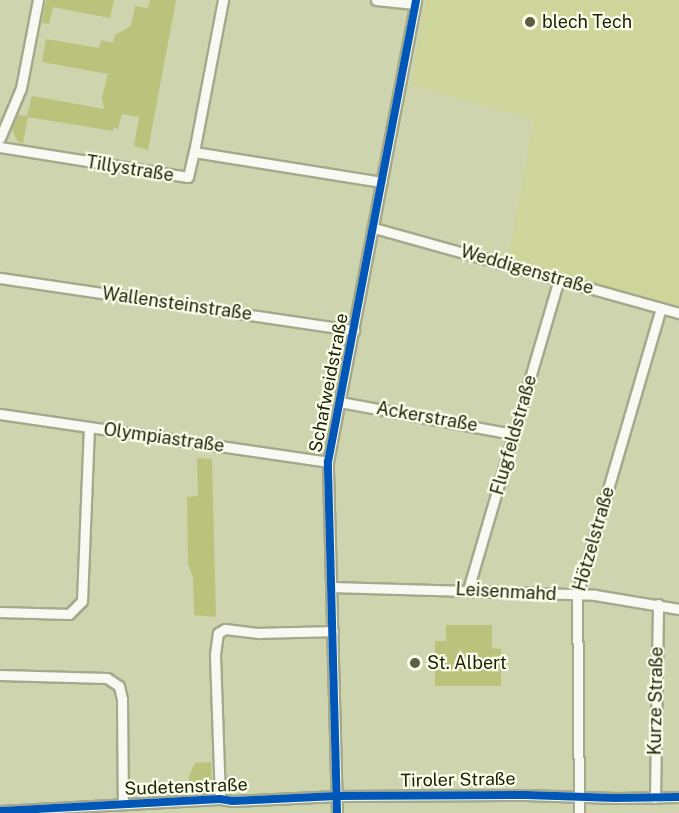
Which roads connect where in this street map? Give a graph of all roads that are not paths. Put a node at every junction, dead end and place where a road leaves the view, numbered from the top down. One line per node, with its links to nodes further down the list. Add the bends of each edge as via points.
1 (38, 0): 5 (street, via 21,88)
2 (223, 0): 7 (street)
3 (376, 0): 4 (street)
4 (416, 2): 8 (street, Schafweidstraße)
5 (0, 138)
6 (0, 147): 7 (street, Tillystraße, via 188,177)
7 (194, 152): 8 (street, Tillystraße)
8 (382, 182): 9 (street, Schafweidstraße)
9 (374, 228): 11 (street, Weddigenstraße); 14 (street, Schafweidstraße)
10 (0, 278): 14 (street, Wallensteinstraße)
11 (559, 279): 12 (street, Weddigenstraße); 18 (street, Flugfeldstraße)
12 (661, 308): 13 (street, Weddigenstraße); 22 (street, Hötzelstraße)
13 (679, 313)
14 (354, 330): 15 (street, Schafweidstraße)
15 (340, 402): 18 (street, Ackerstraße); 19 (street, Schafweidstraße)
16 (0, 414): 17 (street, Olympiastraße)
17 (89, 427): 19 (street, Olympiastraße); 25 (street, via 82,602 69,614)
18 (513, 434): 21 (street, Flugfeldstraße)
19 (328, 462): 20 (street, Schafweidstraße)
20 (332, 587): 21 (street, Leisenmahd); 26 (street, Schafweidstraße)
21 (468, 590): 22 (street, Leisenmahd)
22 (577, 595): 23 (street, Leisenmahd); 29 (street, Hötzelstraße)
23 (658, 604): 24 (street, Leisenmahd); 31 (street, Kurze Straße)
24 (679, 609)
25 (0, 612)
26 (333, 631): 28 (street, Schafweidstraße); 32 (street, via 259,633 232,629 218,633 215,654)
27 (0, 675): 33 (street, via 107,678 119,686)
28 (337, 796): 29 (street, Tiroler Straße); 32 (street, Sudetenstraße); 36 (street, Schafweidstraße)
29 (579, 797): 31 (street, Tiroler Straße); 37 (street, Hötzelstraße)
30 (679, 797): 31 (street, Tiroler Straße)
31 (655, 798)
32 (220, 799): 33 (street, Sudetenstraße)
33 (123, 804): 34 (street, Sudetenstraße)
34 (51, 811): 35 (street, Sudetenstraße)
35 (0, 812)
36 (337, 813)
37 (579, 813)

